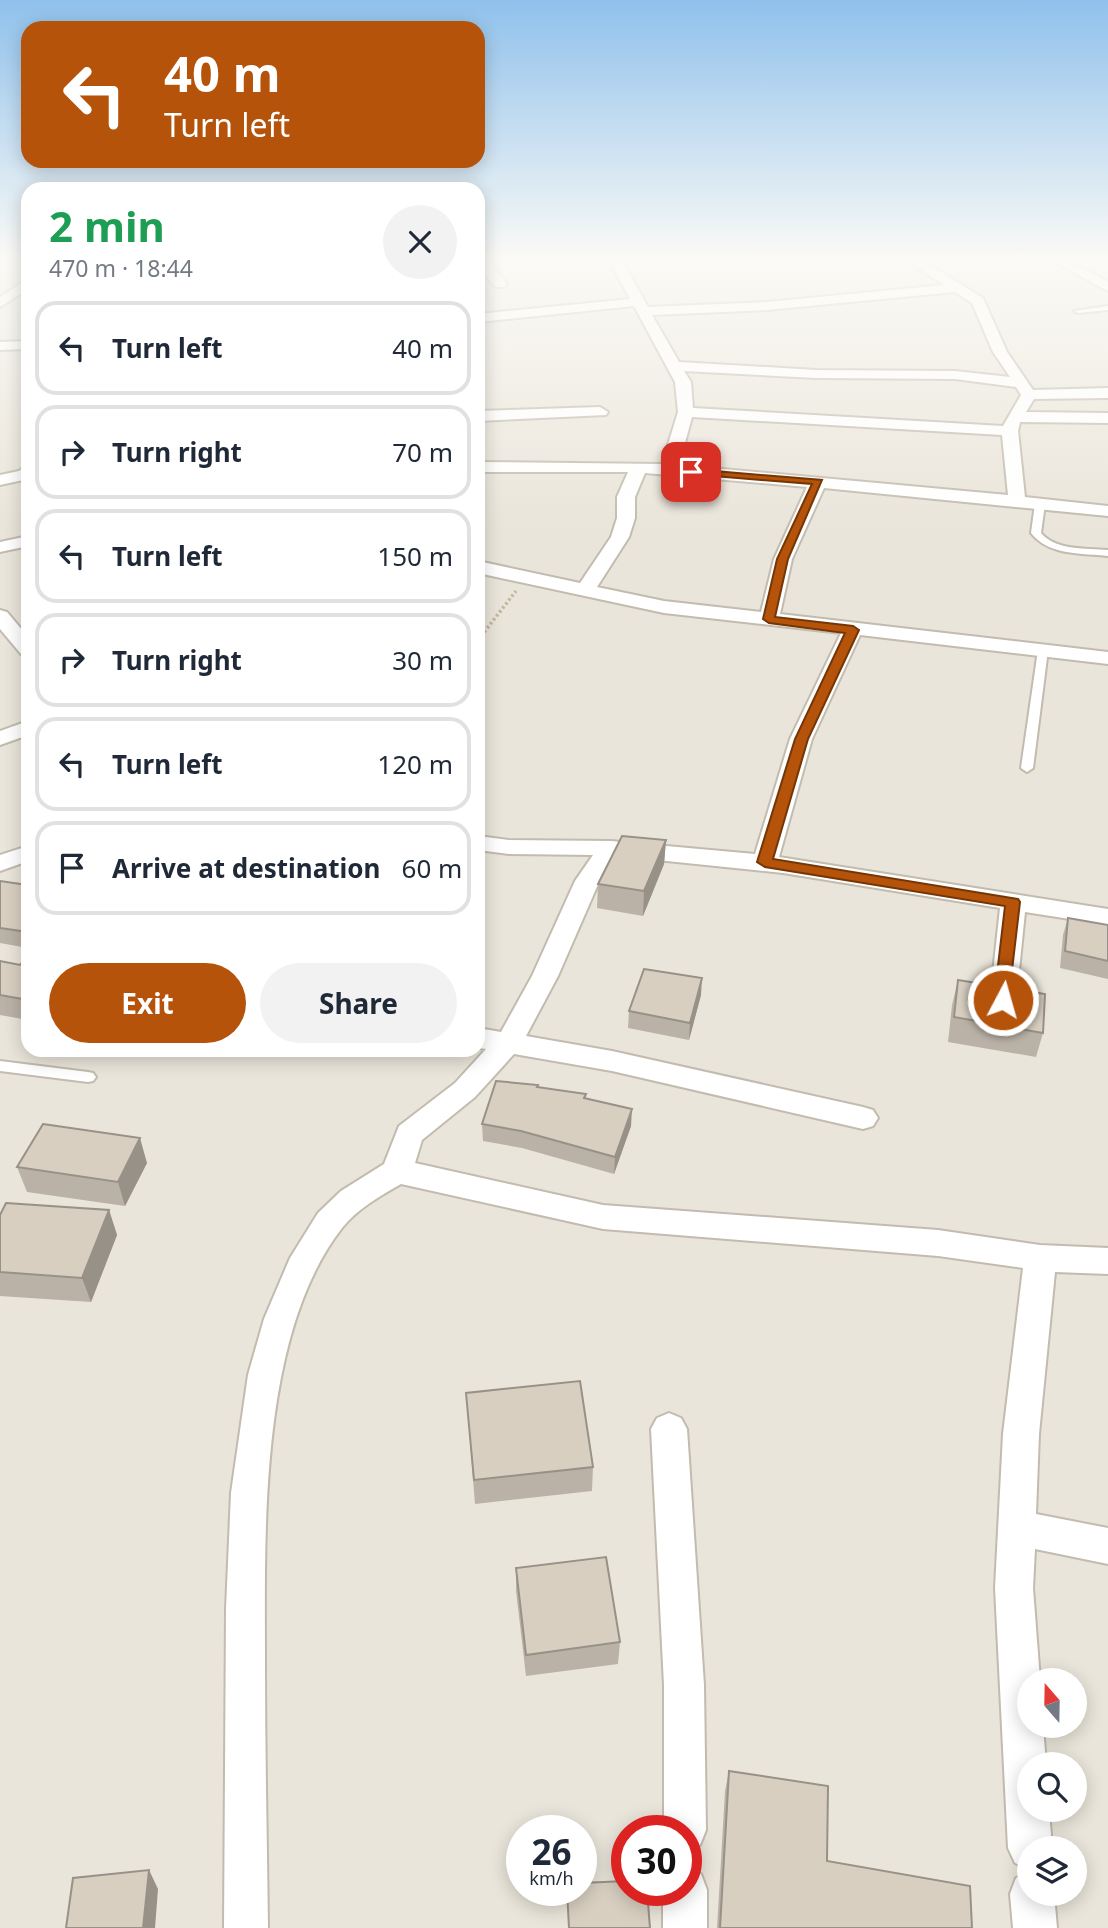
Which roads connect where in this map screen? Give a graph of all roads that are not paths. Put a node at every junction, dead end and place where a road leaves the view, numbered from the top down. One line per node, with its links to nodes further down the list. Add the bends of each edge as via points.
1 (664, 348): 3 (street)
2 (998, 348): 4 (street)
3 (675, 366): 4 (street, via 955,375); 7 (street, via 683,382)
4 (1024, 389): 5 (street); 10 (street)
5 (1108, 393)
6 (600, 412): 8 (street)
7 (686, 412): 10 (street); 13 (street)
8 (485, 416)
9 (1108, 418): 10 (street)
10 (1013, 424): 17 (street)
11 (485, 467): 12 (street)
12 (639, 467): 13 (street); 24 (street, via 626,497 620,537)
13 (669, 470): 16 (street)
14 (21, 476): 15 (street)
15 (0, 480)
16 (818, 482): 17 (street); 26 (street, via 783,559)
17 (1017, 502): 18 (street)
18 (1040, 504): 19 (street); 22 (lane, via 1036,533 1041,540)
19 (1108, 511)
20 (21, 542): 21 (street)
21 (0, 547)
22 (1108, 553)
23 (485, 568): 24 (street)
24 (585, 590): 26 (street, via 664,607)
25 (0, 616): 28 (street)
26 (769, 619): 27 (street)
27 (853, 630): 29 (street); 37 (street, via 802,739)
28 (14, 632)
29 (1043, 650): 30 (street); 33 (lane)
30 (1108, 658)
31 (21, 730): 32 (street)
32 (0, 738)
33 (1027, 768)
34 (485, 844): 35 (street)
35 (611, 848): 37 (street); 42 (street, via 587,881 545,976)
36 (21, 856): 38 (street)
37 (765, 862): 39 (street)
38 (0, 863)
39 (1013, 902): 40 (street); 41 (street)
40 (1108, 917)
41 (1003, 1000)
42 (493, 1040): 46 (street, via 612,1061)
43 (483, 1057): 47 (street, via 465,1090 409,1134)
44 (0, 1066): 45 (lane)
45 (88, 1077)
46 (863, 1118)
47 (397, 1171): 48 (street, via 603,1217 925,1242); 57 (street, via 331,1219 309,1251 283,1315 263,1389 245,1558)
48 (1040, 1258): 49 (street); 51 (street, via 1021,1434)
49 (1108, 1261)
50 (669, 1429): 53 (street, via 684,1685)
51 (1018, 1528): 52 (street); 54 (street, via 1014,1588)
52 (1108, 1546)
53 (685, 1815)
54 (1029, 1836)
55 (685, 1906): 58 (street)
56 (1033, 1906): 59 (street)
57 (246, 1928)
58 (685, 1928)
59 (1035, 1928)

